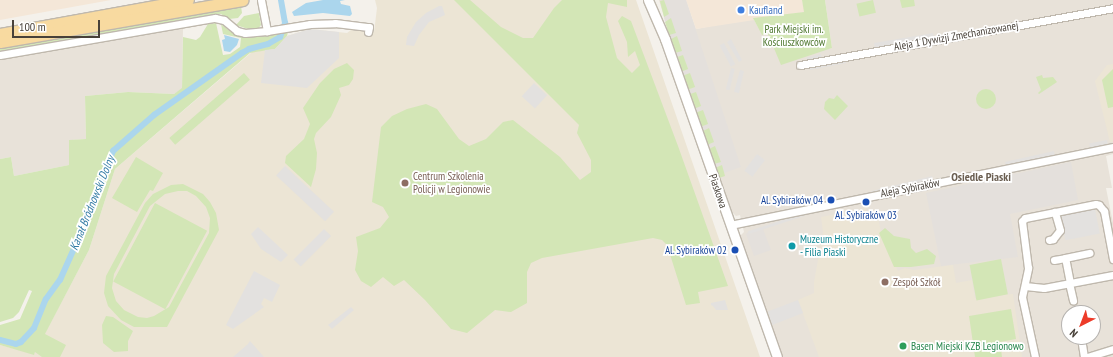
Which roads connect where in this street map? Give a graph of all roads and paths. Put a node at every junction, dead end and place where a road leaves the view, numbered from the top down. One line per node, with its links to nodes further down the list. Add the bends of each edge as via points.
1 (188, 0): 10 (main road)
2 (242, 0): 11 (main road)
3 (261, 0): 9 (street)
4 (648, 0): 7 (street, Piaskowa)
5 (654, 0): 7 (street, Piaskowa)
6 (1113, 8): 13 (street, Aleja 1 Dywizji Zmechanizowanej)
7 (660, 26): 16 (street, Piaskowa)
8 (369, 29): 9 (street, via 335,23 310,24)
9 (271, 31): 12 (street, via 245,33 237,31 224,20 215,18)
10 (0, 34)
11 (0, 42)
12 (0, 55)
13 (800, 64)
14 (1113, 147): 16 (street, Aleja Sybiraków)
15 (1055, 212): 17 (street, via 1060,230); 20 (street, via 1096,204 1102,207); 24 (street, via 1022,220 1028,259)
16 (730, 225): 29 (street, Piaskowa)
17 (1049, 240)
18 (1089, 253): 19 (street)
19 (1065, 258): 21 (street); 23 (street)
20 (1113, 259)
21 (1054, 260)
22 (1113, 274): 23 (street)
23 (1069, 283): 24 (street, via 1040,289); 25 (street)
24 (1025, 286): 30 (street, via 1022,296)
25 (1073, 301)
26 (1083, 345): 31 (street)
27 (1113, 349): 28 (street)
28 (1099, 355): 31 (street)
29 (777, 357)
30 (1035, 357)
31 (1086, 357)

